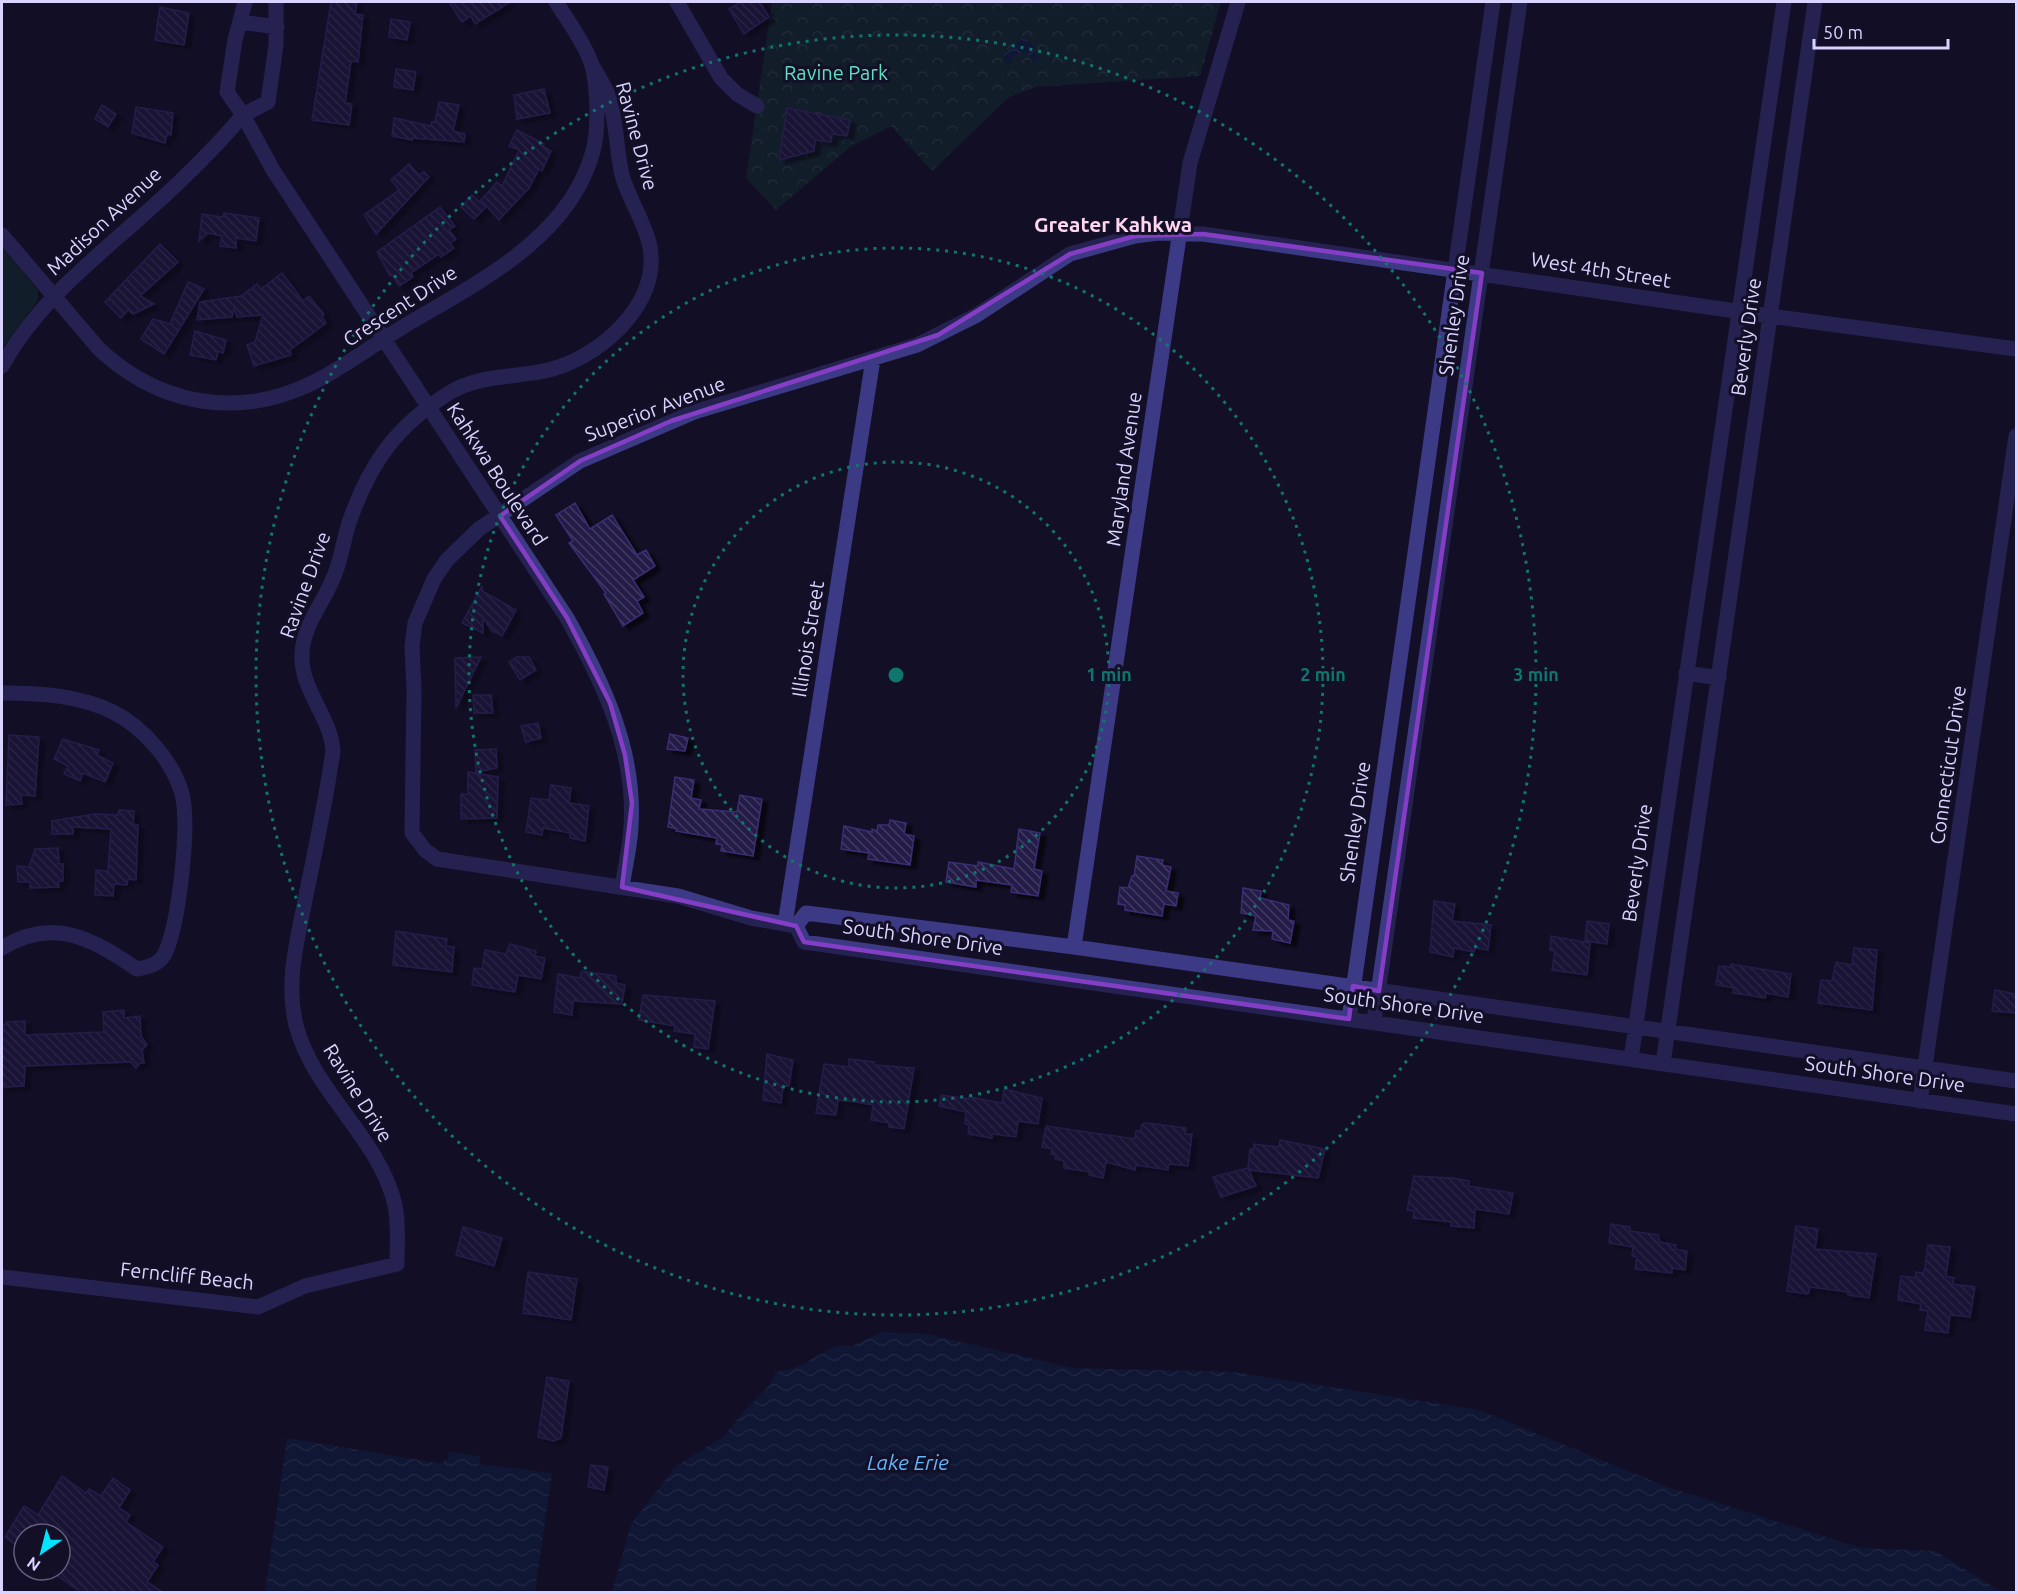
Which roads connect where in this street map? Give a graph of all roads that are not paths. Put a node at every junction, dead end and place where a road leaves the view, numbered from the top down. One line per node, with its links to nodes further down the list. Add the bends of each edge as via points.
1 (246, 2): 10 (street, Kahkwa Boulevard)
2 (276, 2): 11 (street)
3 (556, 2): 12 (street, Crescent Drive)
4 (677, 2): 13 (street, via 722,78 737,94)
5 (1238, 2): 15 (street, Maryland Avenue, via 1195,140)
6 (1493, 2): 17 (street, Shenley Drive)
7 (1520, 2): 18 (street, Shenley Drive)
8 (1784, 2): 20 (street, Beverly Drive)
9 (1815, 2): 21 (street, Beverly Drive)
10 (240, 22): 11 (street); 14 (street, Kahkwa Boulevard, via 227,92)
11 (277, 27): 14 (street, via 268,102)
12 (591, 63): 22 (street, Crescent Drive, via 596,106 594,149 563,210 515,257); 50 (street, Ravine Drive, via 608,94 624,182 650,247 648,283 643,296 605,343 567,364 458,387 410,422 383,450 349,523 328,591 307,630 302,654 305,682 327,725 333,751 293,960 292,1005 297,1028 315,1069 376,1161 394,1202)
13 (757, 106)
14 (243, 115): 19 (street, Madison Avenue, via 213,149); 22 (street, Kahkwa Boulevard, via 262,152)
15 (1180, 233): 17 (street, West 4th Street); 24 (street, Superior Avenue, via 1135,236 1070,254 977,315 916,345); 36 (street, Maryland Avenue)
16 (2, 235): 19 (street)
17 (1454, 270): 18 (street, West 4th Street); 28 (street, Shenley Drive)
18 (1482, 273): 20 (street, West 4th Street); 29 (street, Shenley Drive)
19 (54, 297): 22 (street, Crescent Drive, via 115,364 155,388 205,402 276,398 314,385); 25 (street, Madison Avenue)
20 (1739, 312): 21 (street, West 4th Street); 30 (street, Beverly Drive)
21 (1770, 316): 23 (street, West 4th Street); 31 (street, Beverly Drive)
22 (384, 339): 27 (street, Kahkwa Boulevard)
23 (2016, 349)
24 (873, 360): 27 (street, Superior Avenue, via 694,412 650,430 579,461); 35 (street, Illinois Street)
25 (2, 366)
26 (2016, 436): 46 (street, Connecticut Drive)
27 (500, 516): 33 (street, Superior Avenue, via 479,529 447,560 415,623 412,833); 34 (street, Kahkwa Boulevard, via 567,618 613,712 632,803 632,829)
28 (1403, 631): 29 (street); 38 (street, Shenley Drive)
29 (1430, 635): 39 (street, Shenley Drive)
30 (1686, 673): 31 (street); 42 (street, Beverly Drive)
31 (1719, 678): 43 (street, Beverly Drive)
32 (2, 693): 37 (street, via 83,700 114,713 149,741 168,765 182,794 186,816 181,884 166,953 152,967 137,969 81,936 58,933 36,934)
33 (425, 850): 34 (street, South Shore Drive, via 437,859 463,865)
34 (622, 886): 35 (street, South Shore Drive)
35 (790, 925): 36 (street, South Shore Drive, via 806,913); 40 (street, South Shore Drive, via 804,942)
36 (1074, 947): 38 (street, South Shore Drive)
37 (2, 948)
38 (1353, 986): 39 (street, South Shore Drive); 40 (street, Shenley Drive)
39 (1379, 991): 41 (street, Shenley Drive); 42 (street, South Shore Drive)
40 (1348, 1019): 41 (street, South Shore Drive)
41 (1374, 1021): 44 (street, South Shore Drive)
42 (1635, 1026): 43 (street, South Shore Drive); 44 (street, Beverly Drive)
43 (1668, 1032): 45 (street, Beverly Drive); 46 (street, South Shore Drive)
44 (1631, 1059): 45 (street, South Shore Drive)
45 (1663, 1064): 48 (street, South Shore Drive)
46 (1924, 1068): 47 (street, South Shore Drive); 48 (street, Connecticut Drive)
47 (2016, 1081)
48 (1920, 1101): 49 (street, South Shore Drive)
49 (2016, 1114)
50 (397, 1264): 51 (street, Ferncliff Beach, via 304,1286 258,1307)
51 (2, 1277)

